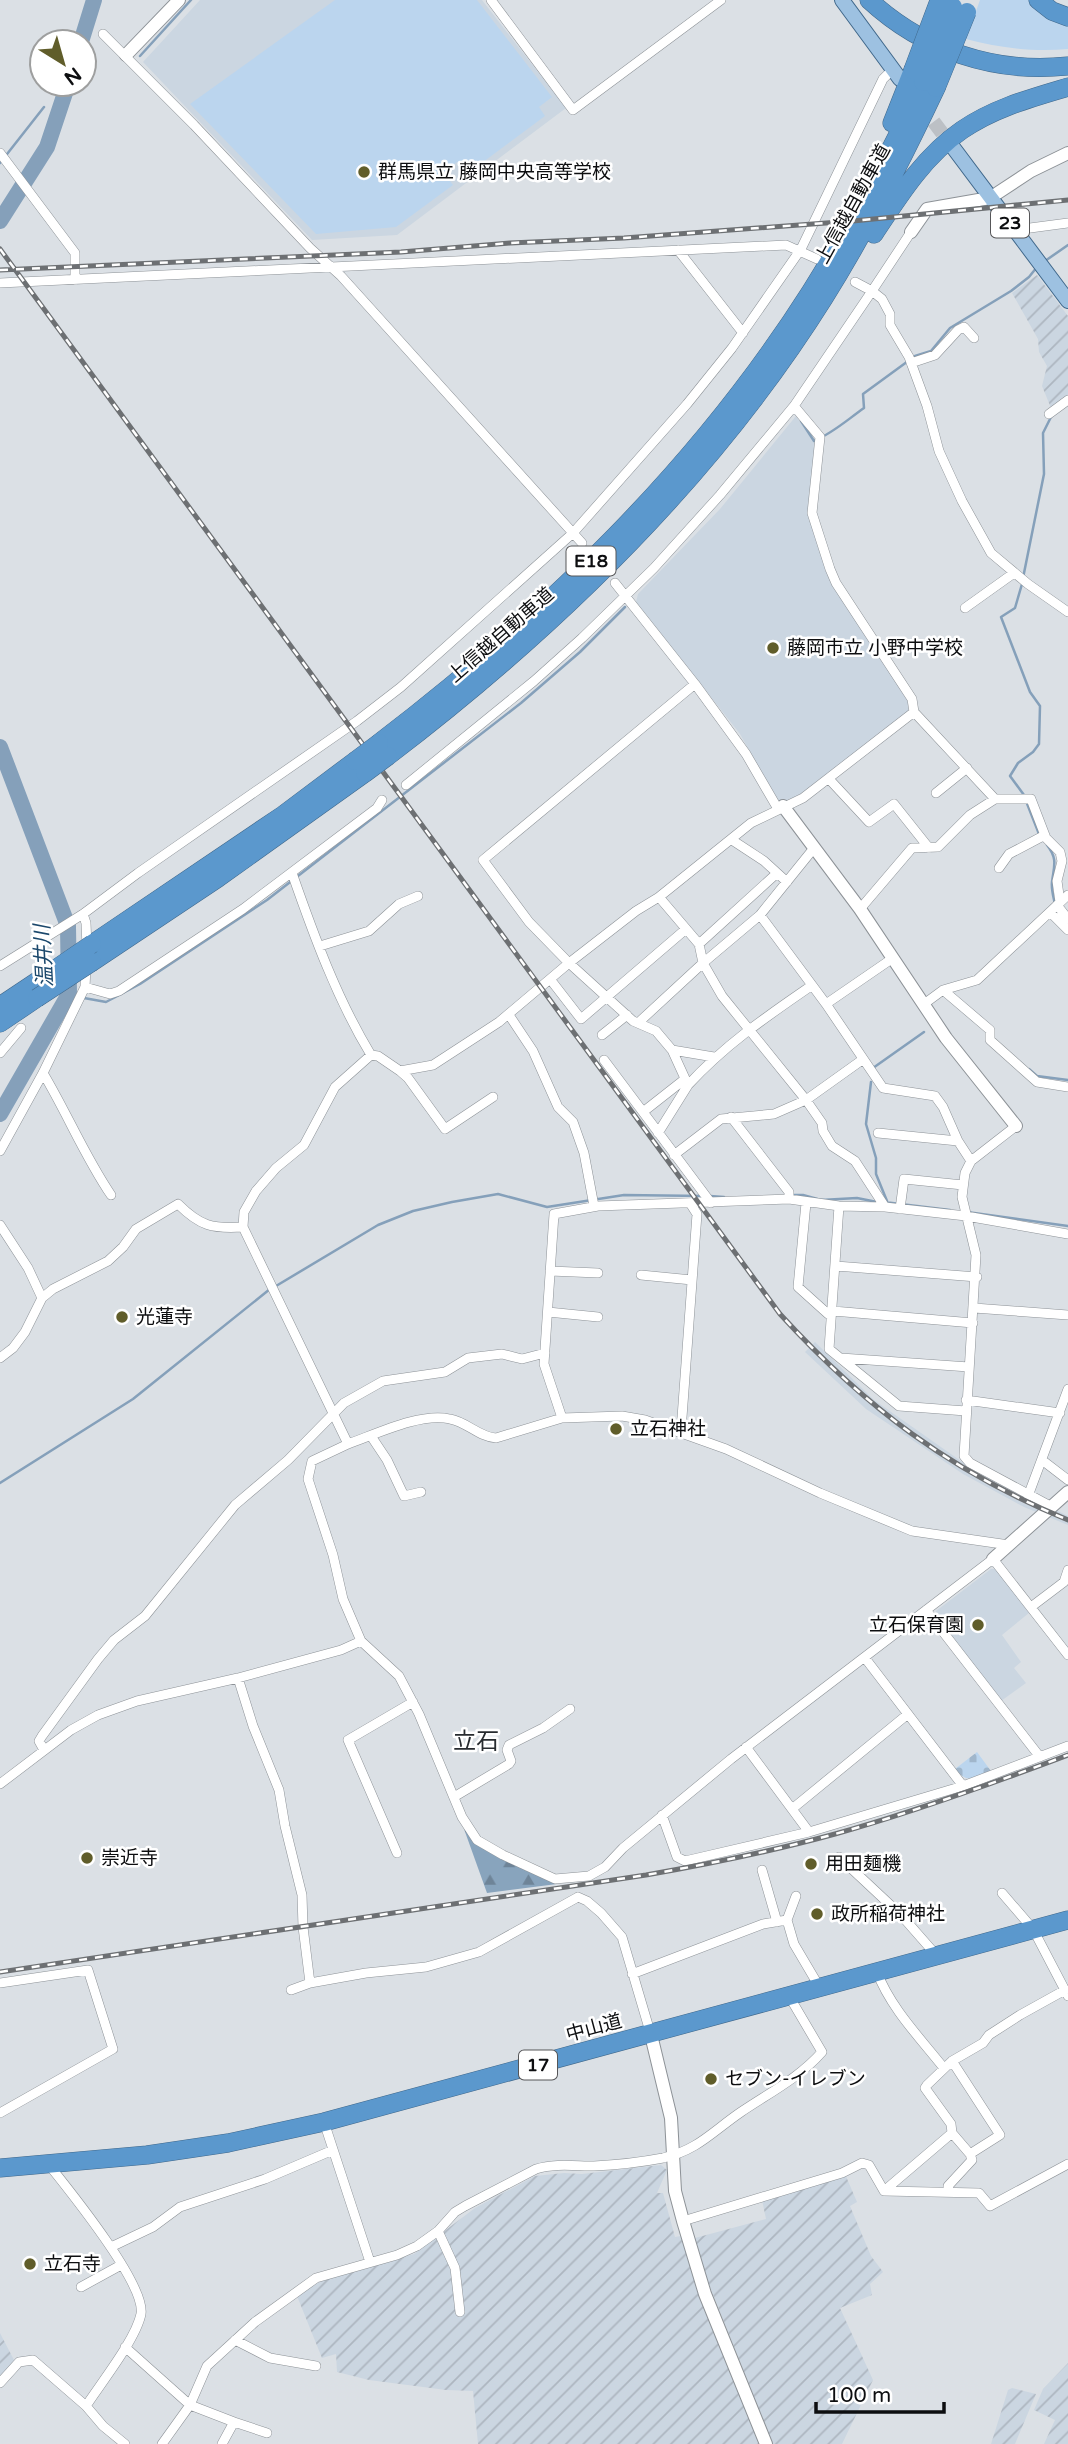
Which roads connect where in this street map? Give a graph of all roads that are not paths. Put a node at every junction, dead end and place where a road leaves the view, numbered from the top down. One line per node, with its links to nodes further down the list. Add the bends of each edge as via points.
1 (178, 0): 11 (street)
2 (491, 0): 3 (street, via 573,110)
3 (721, 0)
4 (842, 0): 14 (main road)
5 (869, 0): 13 (highway, via 917,36 960,55 1020,67)
6 (883, 0): 12 (highway, via 920,26 964,45 1021,56)
7 (1038, 0): 9 (highway)
8 (954, 3): 14 (highway, 上信越自動車道 / E18, bridge); 14 (highway, bridge)
9 (1068, 17)
10 (103, 34): 11 (street)
11 (126, 55): 26 (street)
12 (1068, 55)
13 (1068, 66)
14 (913, 78): 23 (street, via 883,79); 37 (highway, 上信越自動車道 / E18, via 911,143 823,300); 48 (highway, 上信越自動車道 / E18, via 858,196 772,348 702,440 608,544)
15 (1068, 87): 37 (highway, via 991,114 939,148 904,189 787,364)
16 (952, 146): 19 (main road, 23)
17 (1068, 153): 19 (street)
18 (3, 156): 27 (street, via 75,253)
19 (990, 198): 21 (main road, 23); 22 (street, via 927,209)
20 (1068, 223): 21 (street)
21 (1014, 230): 31 (main road, 23)
22 (911, 232): 30 (street)
23 (800, 249): 24 (street, via 786,245); 25 (street); 32 (street)
24 (678, 250): 26 (street); 32 (street)
25 (817, 259)
26 (332, 267): 27 (street); 39 (street)
27 (75, 280): 29 (street)
28 (855, 282): 30 (street)
29 (0, 283)
30 (872, 291): 34 (street, via 882,299); 36 (street)
31 (1068, 300)
32 (743, 333): 39 (street)
33 (974, 338): 34 (street, via 964,327 935,355)
34 (911, 363): 41 (street, via 961,501 991,553)
35 (1068, 400): 38 (street)
36 (794, 406): 43 (street, via 720,495); 47 (street, via 820,437 812,513 830,569 912,699)
37 (746, 410): 48 (highway, 上信越自動車道 / E18, via 665,506 573,600 479,683)
38 (1049, 414)
39 (573, 533): 40 (street); 69 (street, via 358,721)
40 (582, 543)
41 (1014, 573): 44 (street); 45 (street)
42 (615, 583): 43 (street)
43 (625, 594): 46 (street); 51 (street, via 534,681)
44 (965, 608)
45 (1068, 612)
46 (695, 684): 55 (street); 78 (street, via 483,860 529,922)
47 (914, 712): 49 (street); 50 (street)
48 (383, 749): 76 (highway, 上信越自動車道 / E18, bridge, via 218,878)
49 (967, 768): 52 (street); 53 (street)
50 (829, 779): 55 (street, via 803,798); 59 (street, via 869,822 894,804)
51 (406, 785)
52 (936, 793)
53 (995, 799): 56 (street, via 1031,799); 59 (street, via 970,815 938,847)
54 (382, 800): 61 (street)
55 (780, 807): 57 (street, via 751,823); 58 (street)
56 (1045, 835): 60 (street, via 1009,854); 67 (street, via 1062,861)
57 (732, 841): 62 (street); 66 (street)
58 (814, 848): 63 (street); 68 (street)
59 (929, 848): 68 (street, via 912,848)
60 (999, 868)
61 (292, 873): 75 (street); 84 (street, via 119,991 110,994)
62 (776, 874): 63 (street); 74 (street)
63 (787, 882): 70 (street)
64 (1068, 895): 67 (street)
65 (418, 896): 75 (street, via 399,904 369,931)
66 (659, 897): 72 (street); 78 (street)
67 (1055, 906): 71 (street); 73 (street); 85 (street, via 977,981)
68 (860, 909): 77 (street)
69 (81, 915): 80 (street); 84 (street, via 87,939)
70 (760, 915): 79 (street); 83 (street)
71 (1068, 919)
72 (686, 929): 74 (street); 86 (street)
73 (1068, 930)
74 (699, 944): 79 (street)
75 (320, 946): 100 (street, via 351,1022)
76 (92, 953): 81 (highway, 上信越自動車道 / E18, bridge); 93 (highway, 上信越自動車道 / E18, bridge)
77 (893, 958): 88 (street); 89 (street)
78 (569, 963): 82 (street); 86 (street)
79 (703, 963): 94 (street); 96 (street, via 722,996)
80 (0, 966)
81 (54, 970): 87 (highway); 90 (highway)
82 (550, 979): 86 (street, via 580,1019); 91 (street)
83 (811, 986): 88 (street); 96 (street)
84 (85, 987): 105 (street)
85 (943, 990): 89 (street); 107 (street, via 990,1030 990,1040 1037,1082)
86 (607, 997): 92 (street)
87 (0, 1000)
88 (826, 1004): 103 (street)
89 (924, 1004): 112 (street)
90 (0, 1006)
91 (509, 1015): 104 (street, via 433,1065); 125 (street, via 533,1051 558,1107 573,1122)
92 (627, 1015): 94 (street); 97 (street)
93 (0, 1023)
94 (638, 1023): 98 (street, via 656,1031)
95 (21, 1028): 99 (street)
96 (750, 1028): 101 (street); 109 (street)
97 (602, 1035)
98 (672, 1050): 101 (street); 106 (street)
99 (0, 1054)
100 (371, 1055): 104 (street); 131 (street, via 335,1087 304,1144 256,1191 244,1212)
101 (715, 1056): 106 (street)
102 (604, 1060): 110 (street)
103 (862, 1060): 109 (street); 115 (street, via 884,1088 935,1096)
104 (400, 1071): 108 (street, via 445,1129)
105 (43, 1073): 116 (street); 120 (street)
106 (687, 1082): 110 (street); 113 (street)
107 (1068, 1087)
108 (493, 1097)
109 (806, 1100): 111 (street, via 774,1114); 127 (street, via 832,1146 855,1161)
110 (643, 1112): 113 (street)
111 (731, 1117): 117 (street, via 721,1119); 121 (street, via 789,1192)
112 (1016, 1126): 118 (street)
113 (658, 1133): 117 (street)
114 (878, 1133): 115 (street)
115 (958, 1141): 118 (street)
116 (0, 1152)
117 (674, 1155): 123 (street)
118 (971, 1161): 119 (street)
119 (963, 1185): 128 (street, via 904,1180); 129 (street)
120 (111, 1195)
121 (789, 1199): 123 (street); 124 (street)
122 (690, 1203): 123 (street); 125 (street); 138 (street, via 697,1214)
123 (710, 1203)
124 (806, 1203): 126 (street); 141 (street, via 798,1287 828,1314)
125 (594, 1206): 134 (street, via 554,1214)
126 (839, 1206): 127 (street); 133 (street)
127 (885, 1207): 128 (street)
128 (900, 1209): 129 (street)
129 (965, 1216): 132 (street); 137 (street, via 976,1255)
130 (0, 1225): 139 (street)
131 (243, 1227): 139 (street, via 205,1225 178,1204 136,1230 108,1261); 153 (street)
132 (1068, 1234)
133 (836, 1266): 137 (street); 141 (street)
134 (550, 1271): 135 (street); 142 (street)
135 (598, 1273)
136 (640, 1275): 138 (street)
137 (976, 1277): 140 (street)
138 (692, 1280): 155 (street)
139 (41, 1297): 147 (street, via 25,1332)
140 (974, 1308): 143 (street); 145 (street)
141 (833, 1311): 145 (street); 148 (street, via 829,1349)
142 (548, 1312): 144 (street); 146 (street)
143 (1068, 1315)
144 (598, 1317)
145 (973, 1323): 149 (street)
146 (545, 1353): 153 (street, via 522,1359 502,1354 468,1358 445,1372 383,1381 344,1403); 154 (street, via 544,1364)
147 (0, 1358)
148 (840, 1358): 149 (street); 151 (street, via 899,1406)
149 (969, 1367): 151 (street)
150 (1068, 1389): 152 (street)
151 (966, 1405): 152 (street); 162 (street, via 965,1459)
152 (1060, 1413): 158 (street)
153 (333, 1415): 157 (street); 178 (street, via 236,1505 145,1616 99,1657 39,1741)
154 (562, 1418): 155 (street, via 622,1416); 156 (street, via 496,1438 462,1422 431,1417)
155 (681, 1431): 164 (street, via 912,1531)
156 (371, 1436): 157 (street); 160 (street, via 404,1496)
157 (348, 1444): 169 (street, via 312,1461 308,1479 343,1599)
158 (1042, 1460): 159 (street); 162 (street)
159 (1068, 1480)
160 (421, 1492)
161 (1068, 1492): 163 (street)
162 (1028, 1496): 163 (street)
163 (1052, 1507): 164 (street)
164 (1009, 1545): 165 (street)
165 (993, 1559): 167 (street); 168 (street)
166 (1068, 1570): 167 (street, via 1064,1582)
167 (1031, 1607): 170 (street)
168 (926, 1610): 171 (street); 179 (street)
169 (361, 1641): 172 (street); 173 (street, via 399,1676)
170 (1068, 1655)
171 (865, 1658): 175 (street); 177 (street)
172 (238, 1678): 178 (street, via 137,1700 98,1715); 200 (street, via 279,1790 302,1895)
173 (413, 1702): 182 (street); 186 (street, via 348,1740)
174 (570, 1709): 182 (street, via 509,1745 509,1764)
175 (908, 1714): 181 (street); 183 (street)
176 (1068, 1746): 179 (street)
177 (746, 1747): 183 (street); 184 (street)
178 (44, 1750): 180 (street)
179 (1040, 1757): 181 (street)
180 (0, 1783)
181 (963, 1786): 185 (street)
182 (454, 1797): 189 (street, via 477,1840 555,1879)
183 (792, 1809): 185 (street)
184 (662, 1815): 185 (street, via 677,1857 685,1861); 189 (street, via 605,1867 589,1877)
185 (809, 1832)
186 (397, 1853)
187 (839, 1857): 196 (street)
188 (762, 1870): 194 (street)
189 (576, 1878): 192 (street)
190 (1002, 1893): 195 (street)
191 (796, 1896): 194 (street)
192 (578, 1897): 198 (street, via 615,1927); 200 (street, via 478,1952 426,1967)
193 (1068, 1920): 195 (highway, 中山道 / 17)
194 (782, 1921): 198 (street, via 763,1924); 201 (street)
195 (1034, 1929): 196 (highway, 中山道 / 17); 203 (street)
196 (937, 1956): 197 (highway, 中山道 / 17)
197 (877, 1972): 201 (highway, 中山道 / 17); 207 (street, via 912,2029)
198 (632, 1974): 205 (street)
199 (0, 1983): 208 (street, via 88,1970 113,2049)
200 (310, 1983): 202 (street)
201 (820, 1988): 204 (highway, 中山道 / 17)
202 (290, 1990)
203 (1066, 1993): 206 (street, via 1020,2015)
204 (789, 1996): 205 (highway, 中山道 / 17); 212 (street, via 822,2053 693,2148)
205 (651, 2035): 209 (highway, 中山道 / 17); 212 (street, via 671,2119)
206 (952, 2061): 207 (street); 213 (street, via 1000,2135)
207 (943, 2067): 210 (street, via 925,2088 951,2124)
208 (0, 2113)
209 (324, 2122): 211 (street); 215 (highway, 中山道 / 17, via 214,2145)
210 (952, 2133): 213 (street); 217 (street)
211 (333, 2150): 221 (street, via 180,2207 153,2227); 222 (street)
212 (673, 2154): 219 (street); 220 (street, via 596,2166 536,2169 455,2212)
213 (970, 2154): 218 (street, via 972,2160 948,2186)
214 (1068, 2164): 218 (street, via 990,2206 979,2193)
215 (49, 2165): 216 (highway, 中山道 / 17); 221 (street)
216 (0, 2168)
217 (884, 2191): 218 (street); 219 (street, via 869,2165 862,2163)
218 (950, 2192)
219 (682, 2221): 237 (street, via 705,2294)
220 (438, 2231): 222 (street, via 407,2251); 225 (street, via 455,2267)
221 (111, 2247): 223 (street)
222 (370, 2262): 226 (street, via 307,2282)
223 (121, 2265): 224 (street); 227 (street, via 141,2303 141,2315)
224 (81, 2287)
225 (460, 2312)
226 (235, 2340): 228 (street, via 271,2358); 230 (street, via 207,2366)
227 (125, 2347): 230 (street); 231 (street)
228 (316, 2366)
229 (0, 2383): 231 (street, via 19,2362 33,2360)
230 (190, 2405): 232 (street); 235 (street)
231 (86, 2406): 234 (street)
232 (234, 2423): 233 (street); 236 (street)
233 (267, 2432)
234 (125, 2444)
235 (162, 2444)
236 (222, 2444)
237 (766, 2444)

